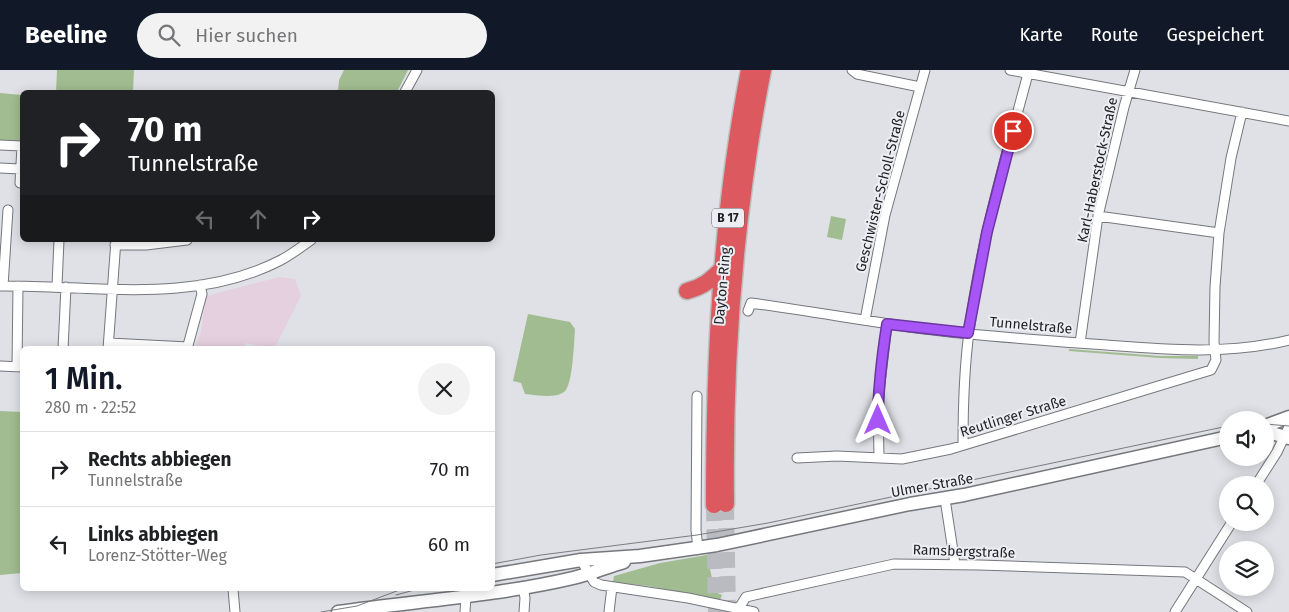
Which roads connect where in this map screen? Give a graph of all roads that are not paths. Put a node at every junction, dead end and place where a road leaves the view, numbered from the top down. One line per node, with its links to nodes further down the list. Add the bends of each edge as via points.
1 (417, 70): 10 (street)
2 (748, 70): 12 (highway)
3 (765, 70): 12 (highway)
4 (852, 70): 9 (street, via 857,74)
5 (925, 70): 9 (street, Geschwister-Scholl-Straße)
6 (1010, 70): 8 (street)
7 (1135, 70): 11 (street, Karl-Haberstock-Straße)
8 (1029, 72): 11 (street); 37 (street, via 989,223)
9 (920, 87): 35 (street, Geschwister-Scholl-Straße, via 887,208)
10 (406, 90)
11 (1128, 93): 13 (street); 21 (street, Karl-Haberstock-Straße)
12 (752, 94): 27 (highway, Dayton-Ring / B 17, via 734,164); 33 (highway, Dayton-Ring / B 17, via 732,309 720,505 714,418)
13 (1242, 112): 14 (street); 22 (street)
14 (1289, 121)
15 (0, 145): 16 (street)
16 (20, 146)
17 (0, 168): 18 (street)
18 (20, 169): 19 (street)
19 (20, 182)
20 (8, 210): 29 (street)
21 (1098, 216): 22 (street); 39 (street, Karl-Haberstock-Straße)
22 (1219, 233): 43 (street)
23 (59, 242): 31 (street)
24 (116, 242): 25 (street, via 146,245); 32 (street)
25 (171, 242)
26 (308, 242): 28 (street, via 256,271)
27 (723, 268): 33 (highway, Dayton-Ring / B 17); 33 (highway, via 710,282 687,291)
28 (200, 285): 32 (street, via 170,289); 42 (street, via 202,294)
29 (2, 286): 30 (street)
30 (18, 286): 31 (street); 45 (street)
31 (61, 286): 32 (street); 40 (street)
32 (112, 288): 41 (street)
33 (719, 308)
34 (748, 311): 35 (street, Tunnelstraße, via 752,303)
35 (865, 320): 36 (street, Tunnelstraße)
36 (887, 324): 37 (street, Tunnelstraße); 53 (street, via 878,401)
37 (968, 333): 39 (street, Tunnelstraße); 52 (street)
38 (1289, 340): 43 (street, Tunnelstraße)
39 (1080, 343): 43 (street, Tunnelstraße)
40 (63, 346)
41 (108, 346)
42 (188, 346)
43 (1215, 351): 52 (street, Reutlinger Straße, via 1216,360 1211,370)
44 (0, 366): 45 (street)
45 (20, 367)
46 (697, 396): 58 (street)
47 (1289, 417): 48 (street)
48 (1274, 423)
49 (1274, 432): 50 (street)
50 (1288, 434): 55 (street)
51 (1219, 438): 56 (street, Ulmer Straße)
52 (963, 445): 53 (street, Reutlinger Straße, via 902,459)
53 (879, 457): 54 (street, Reutlinger Straße)
54 (797, 458)
55 (1262, 476)
56 (944, 498): 58 (street, Ulmer Straße); 61 (street)
57 (1226, 531): 64 (street)
58 (698, 548): 59 (street, Ulmer Straße)
59 (640, 556): 60 (street, Ulmer Straße); 62 (street, Ulmer Straße)
60 (581, 560): 62 (street); 63 (street, Ulmer Straße)
61 (954, 564): 64 (street, Ramsbergstraße, via 1175,571); 72 (street, Ramsbergstraße, via 894,564 746,597)
62 (588, 573): 65 (street, Ulmer Straße); 66 (street, via 594,582)
63 (495, 574)
64 (1197, 579): 79 (street); 80 (street, Ramsbergstraße)
65 (524, 587): 67 (street, Ulmer Straße); 76 (street)
66 (612, 587): 72 (street); 77 (street)
67 (495, 590)
68 (233, 591): 73 (street)
69 (446, 591): 71 (street, Ulmer Straße)
70 (466, 592): 71 (street, Ulmer Straße, via 434,601); 75 (street)
71 (412, 602): 74 (street, Ulmer Straße)
72 (740, 608): 78 (street)
73 (235, 612)
74 (338, 612)
75 (465, 612)
76 (524, 612)
77 (609, 612)
78 (754, 612)
79 (1174, 612)
80 (1247, 612)

